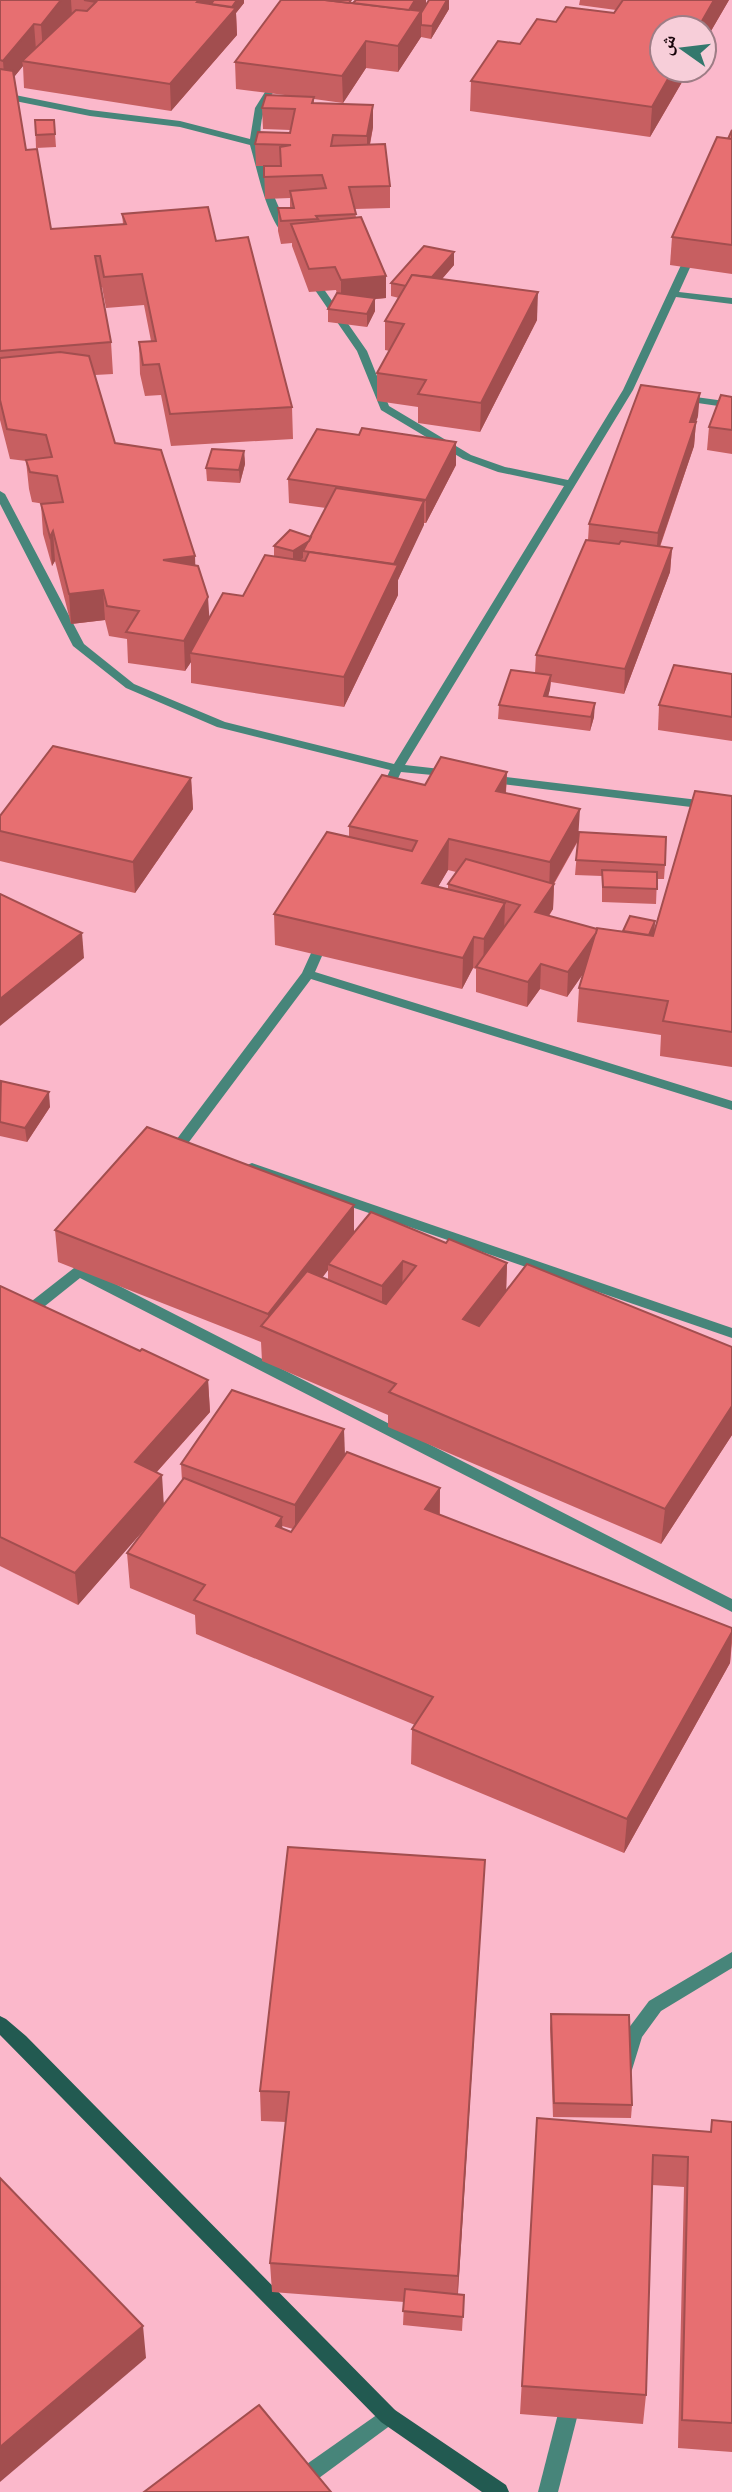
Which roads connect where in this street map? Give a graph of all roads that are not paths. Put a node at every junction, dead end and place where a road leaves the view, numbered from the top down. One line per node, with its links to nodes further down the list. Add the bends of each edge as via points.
1 (287, 63): 3 (street, via 260,108)
2 (0, 95): 3 (street, via 180,124)
3 (254, 143): 5 (street, via 274,210)
4 (700, 236): 7 (street)
5 (294, 247)
6 (308, 271): 11 (street, via 362,351 385,408 467,457 502,470)
7 (673, 294): 8 (street); 11 (street, via 634,391)
8 (732, 301)
9 (667, 396): 10 (street)
10 (732, 405)
11 (572, 484): 13 (street)
12 (0, 494): 13 (street, via 79,646 131,686 221,725)
13 (397, 768): 14 (street); 15 (street)
14 (381, 804)
15 (732, 808)
16 (329, 926): 17 (street)
17 (308, 974): 18 (street); 20 (street, via 188,1145)
18 (732, 1106)
19 (234, 1161): 23 (street)
20 (164, 1164)
21 (96, 1250): 22 (street)
22 (79, 1271): 24 (street); 25 (street)
23 (732, 1333)
24 (0, 1334)
25 (732, 1606)
26 (732, 1959): 28 (street, via 655,2006 634,2034)
27 (0, 2024): 30 (main road)
28 (619, 2091)
29 (578, 2378): 33 (street)
30 (388, 2416): 31 (street); 32 (main road)
31 (284, 2492)
32 (499, 2492)
33 (548, 2492)

